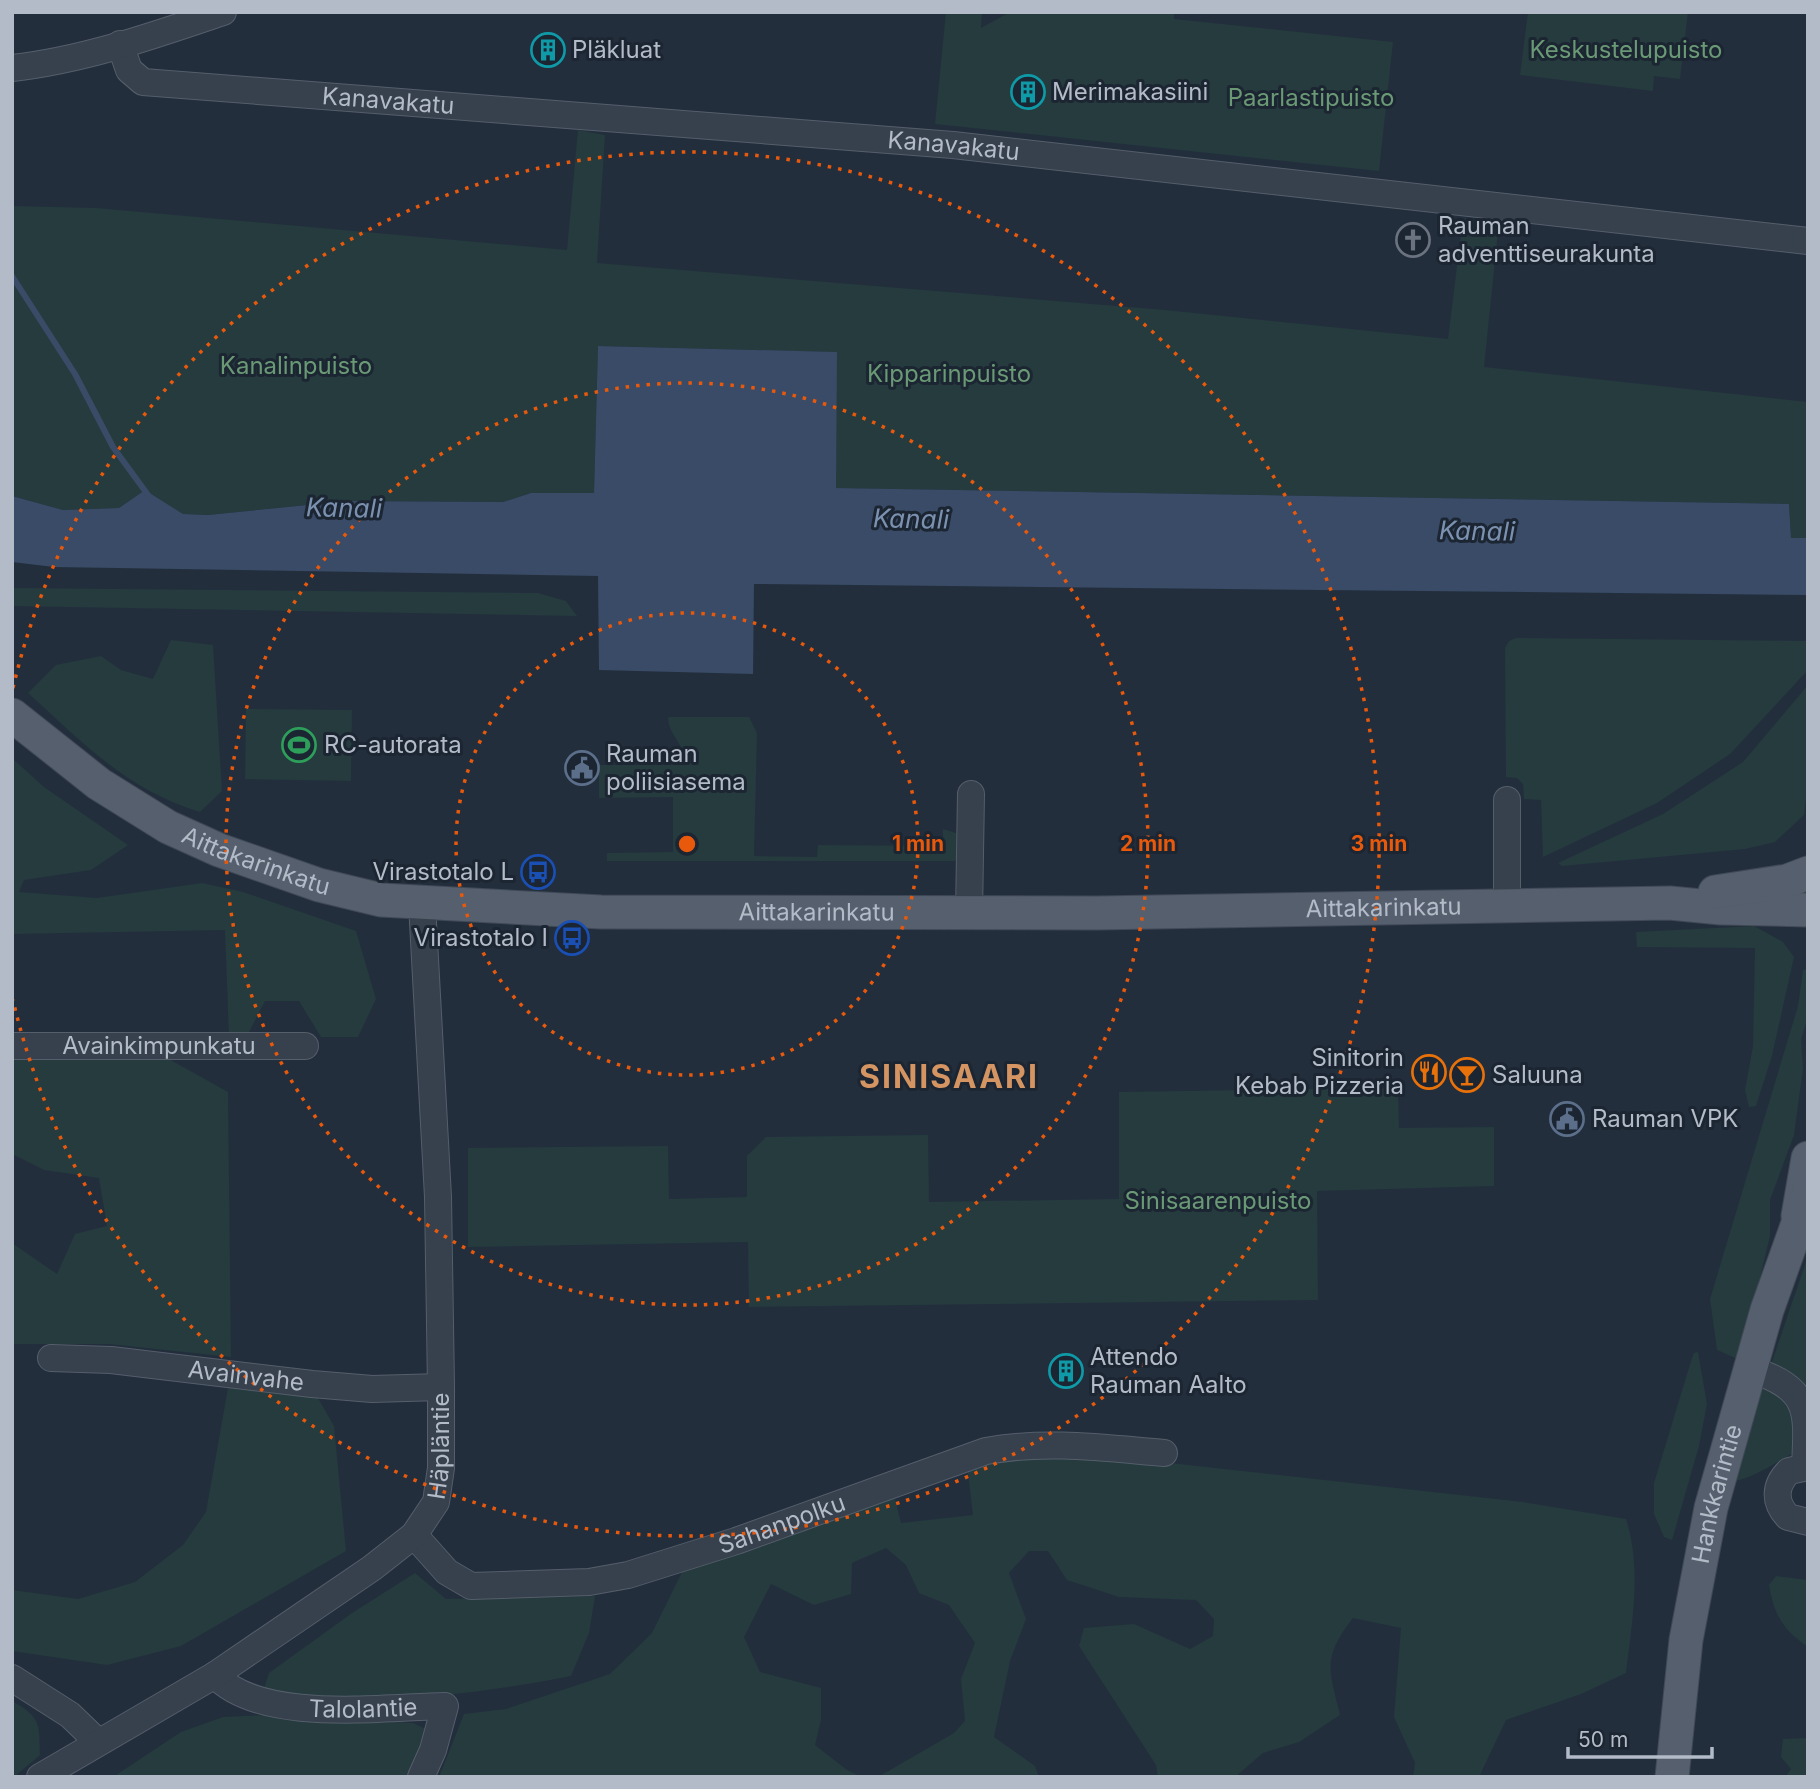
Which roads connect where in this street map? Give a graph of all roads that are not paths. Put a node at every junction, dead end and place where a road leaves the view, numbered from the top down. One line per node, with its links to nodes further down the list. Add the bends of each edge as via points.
1 (223, 12): 2 (street)
2 (120, 44): 3 (street); 4 (street, Kanavakatu, via 129,70 143,82 953,145)
3 (12, 68)
4 (1808, 242)
5 (12, 716): 11 (main road, Aittakarinkatu, via 99,784 206,845 319,885 381,900)
6 (971, 794): 14 (street)
7 (1507, 800): 12 (street)
8 (1808, 873): 10 (main road, Aittakarinkatu)
9 (1808, 890): 13 (main road)
10 (1670, 903): 12 (main road, Aittakarinkatu); 13 (main road, Aittakarinkatu)
11 (422, 904): 14 (main road, Aittakarinkatu, via 601,912); 21 (street, Häpläntie, via 437,1169)
12 (1507, 907): 14 (main road, Aittakarinkatu)
13 (1808, 908)
14 (970, 913)
15 (12, 1046): 16 (street, Avainkimpunkatu)
16 (305, 1046)
17 (1808, 1158): 18 (main road, Hankkarintie)
18 (1803, 1207): 20 (main road, Hankkarintie)
19 (51, 1358): 21 (street, Avainvahe, via 111,1360 312,1384)
20 (1750, 1369): 23 (street, via 1777,1378 1798,1395 1807,1420); 31 (main road, Hankkarintie, via 1695,1583)
21 (442, 1387): 25 (street, Häpläntie, via 436,1502)
22 (1164, 1453): 25 (street, Sahanpolku, via 1059,1444 986,1451 736,1541 628,1575 589,1582 471,1586 447,1572)
23 (1807, 1466): 24 (street, via 1789,1471 1777,1494 1788,1517)
24 (1808, 1522)
25 (414, 1535): 26 (street, Häpläntie)
26 (215, 1675): 28 (street, Häpläntie); 30 (street, Talolantie, via 227,1688 265,1703 338,1708 445,1706)
27 (12, 1678): 28 (street, via 70,1715)
28 (97, 1741): 29 (street, Häpläntie)
29 (40, 1777)
30 (421, 1777)
31 (1672, 1777)

